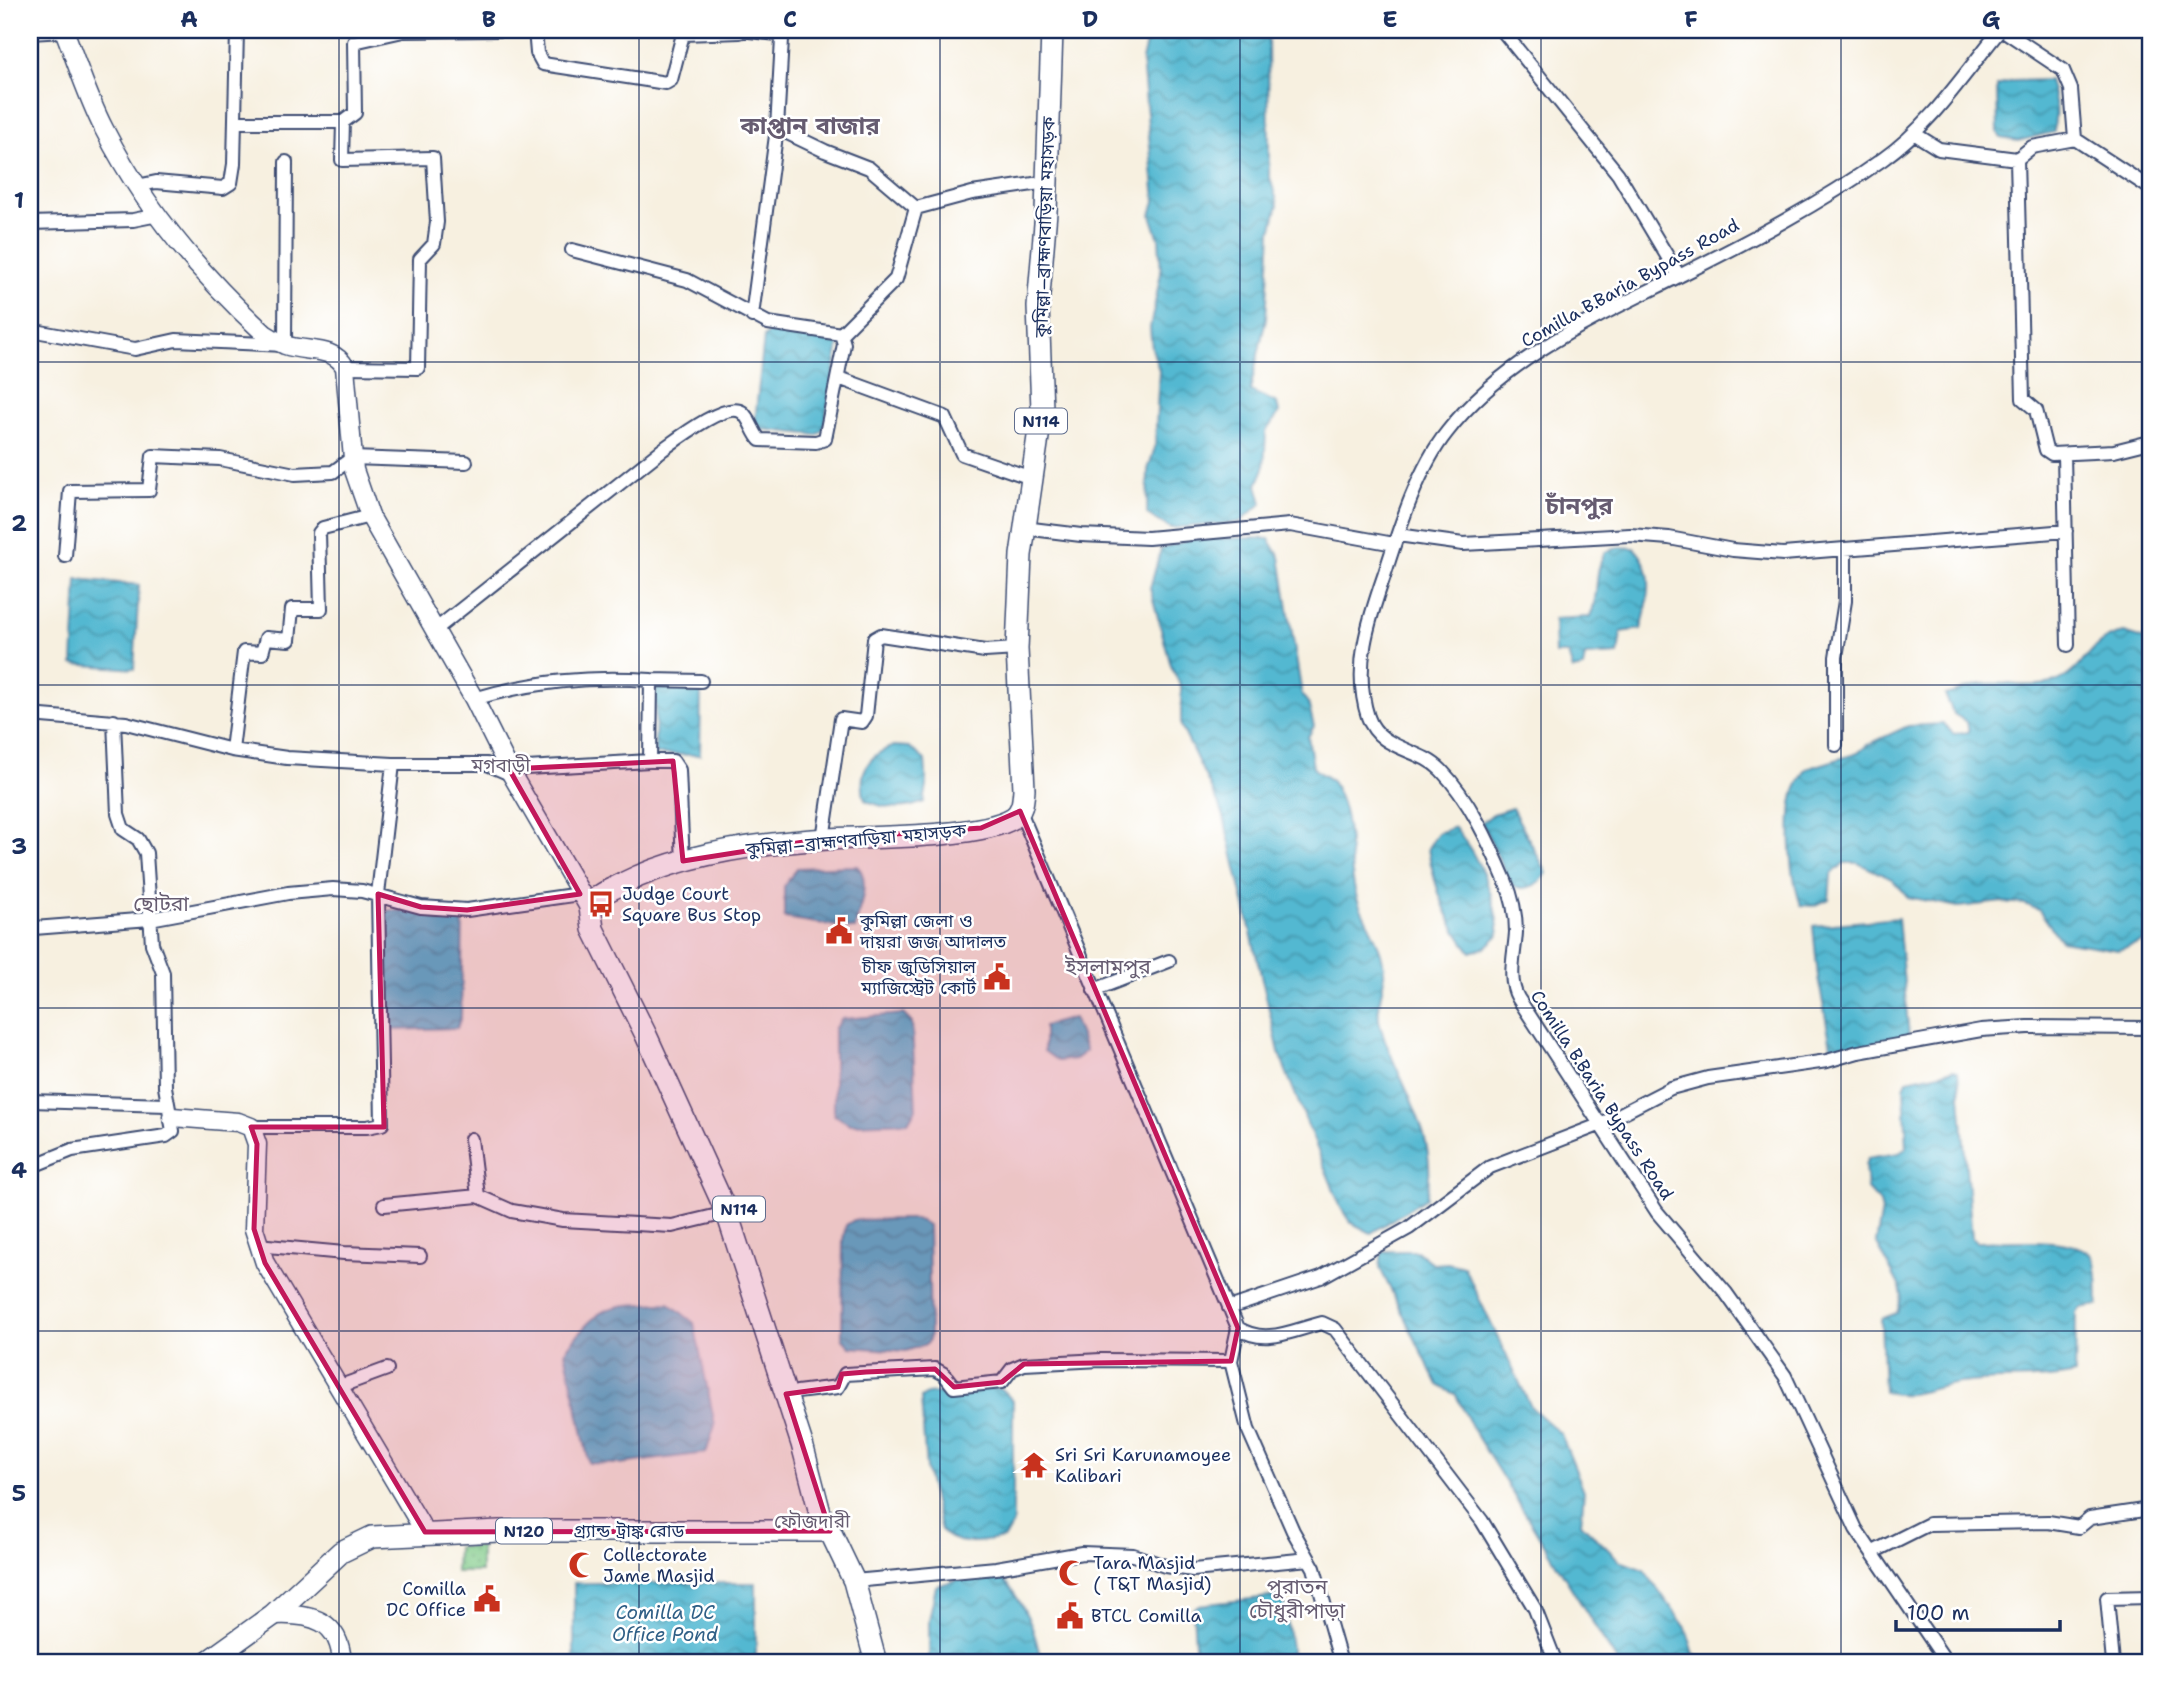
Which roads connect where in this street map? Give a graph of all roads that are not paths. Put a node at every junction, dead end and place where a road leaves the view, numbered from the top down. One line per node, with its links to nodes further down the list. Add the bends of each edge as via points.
1 (64, 30): 9 (street); 18 (street, via 104,128)
2 (237, 30): 10 (street)
3 (500, 30): 11 (street, via 403,31 354,42 355,113)
4 (535, 30): 8 (street, via 543,64 666,83 671,80 683,34)
5 (1052, 30): 17 (highway, কুমিল্লা–ব্রাহ্মণবাড়িয়া মহাসড়ক / N114)
6 (1502, 30): 24 (street, via 1618,174)
7 (2001, 30): 13 (street, Comilla B.Baria Bypass Road); 14 (street, via 2063,70 2070,89)
8 (740, 31): 12 (street, via 777,34 782,39)
9 (30, 33)
10 (235, 122): 11 (street); 18 (street, via 234,164 228,187 156,181)
11 (343, 122): 29 (street, via 342,160 433,158 437,222 434,244 420,259 418,368)
12 (777, 128): 20 (street, via 869,167); 25 (street)
13 (1915, 134): 15 (street, via 1939,149); 24 (street, Comilla B.Baria Bypass Road, via 1819,201)
14 (2075, 139): 15 (street, via 2032,146); 19 (street)
15 (2017, 159): 32 (street, via 2023,399 2036,410 2046,450)
16 (286, 162): 28 (street)
17 (1047, 182): 20 (street, via 972,193); 35 (highway, কুমিল্লা–ব্রাহ্মণবাড়িয়া মহাসড়ক / N114, via 1038,307 1042,408)
18 (137, 186): 21 (street)
19 (2150, 188)
20 (916, 208): 27 (street, via 897,279)
21 (158, 215): 22 (street); 28 (street, via 248,319)
22 (30, 223)
23 (572, 250): 25 (street, via 687,280)
24 (1679, 276): 39 (street, Comilla B.Baria Bypass Road, via 1549,345 1490,388 1445,433)
25 (752, 316): 27 (street, via 768,323)
26 (30, 330): 28 (street, via 135,349 176,340)
27 (841, 334): 30 (street, via 845,344)
28 (285, 345): 29 (street, via 334,354)
29 (345, 367): 33 (street)
30 (839, 378): 35 (street, via 945,417 961,454); 42 (street, via 825,439 760,440 742,412 724,412 662,450)
31 (2150, 442): 32 (street, via 2114,451)
32 (2064, 454): 38 (street)
33 (352, 458): 34 (street); 36 (street); 41 (street, via 333,472 295,474 220,459 153,456 149,490 70,491)
34 (466, 462)
35 (1034, 479): 37 (highway, কুমিল্লা–ব্রাহ্মণবাড়িয়া মহাসড়ক / N114)
36 (370, 516): 42 (street); 52 (street, via 319,533 321,609 292,609 289,640 266,638 262,653 244,652)
37 (1024, 528): 39 (street, via 1148,538 1290,525); 44 (highway, কুমিল্লা–ব্রাহ্মণবাড়িয়া মহাসড়ক / N114)
38 (2066, 531): 40 (street); 43 (street)
39 (1396, 539): 40 (street, via 1463,544 1630,535 1783,554); 69 (street, Comilla B.Baria Bypass Road, via 1363,649 1362,682 1369,718 1376,733 1398,748 1431,760 1458,789 1511,896 1516,929 1513,990)
40 (1845, 549): 51 (street, via 1845,601 1836,657)
41 (65, 556)
42 (435, 630): 47 (street)
43 (2068, 645)
44 (1017, 649): 57 (highway, কুমিল্লা–ব্রাহ্মণবাড়িয়া মহাসড়ক / N114, via 1024,789); 58 (street, via 985,651 876,636 866,716 862,722 841,719)
45 (652, 680): 46 (street); 47 (street, via 568,678); 53 (street)
46 (701, 681)
47 (474, 699): 50 (street)
48 (30, 715): 49 (street)
49 (114, 721): 52 (street); 62 (street, via 118,814 123,828 138,839 146,853)
50 (497, 744): 55 (street); 56 (street)
51 (1836, 745)
52 (232, 750): 54 (street)
53 (650, 761): 56 (street); 59 (street, via 673,761 678,770)
54 (393, 764): 55 (street); 60 (street)
55 (488, 764): 56 (street)
56 (511, 772): 61 (street)
57 (1020, 811): 58 (highway, কুমিল্লা–ব্রাহ্মণবাড়িয়া মহাসড়ক, via 1010,820 981,828); 65 (street)
58 (823, 839): 59 (highway, কুমিল্লা–ব্রাহ্মণবাড়িয়া মহাসড়ক)
59 (683, 863): 61 (highway, কুমিল্লা–ব্রাহ্মণবাড়িয়া মহাসড়ক, via 632,879)
60 (378, 894): 61 (street, via 421,906 467,910); 62 (street, via 350,889 288,893); 70 (street, via 382,1124 367,1128)
61 (585, 902): 75 (highway, N114, via 604,924)
62 (150, 919): 63 (street, via 34,928); 68 (street, via 153,949 163,973)
63 (30, 933)
64 (1169, 961): 65 (street)
65 (1094, 990): 78 (street)
66 (2150, 1028): 69 (street, via 2028,1027 1912,1042 1827,1061 1708,1078 1671,1088)
67 (30, 1101): 68 (street)
68 (170, 1119): 70 (street, via 239,1122); 72 (street)
69 (1599, 1125): 78 (street, via 1490,1167 1409,1228 1321,1277); 87 (street, Comilla B.Baria Bypass Road, via 1657,1212 1726,1293 1785,1376 1856,1529)
70 (251, 1128): 76 (street, via 257,1144)
71 (471, 1139): 73 (street)
72 (30, 1167)
73 (478, 1196): 74 (street); 75 (street, via 512,1211 563,1220 672,1226)
74 (384, 1206)
75 (733, 1212): 83 (highway, N114); 85 (highway, N114, via 820,1513)
76 (257, 1245): 77 (street); 82 (street)
77 (420, 1256)
78 (1229, 1308): 79 (street)
79 (1238, 1328): 80 (street); 96 (street, via 1259,1337 1322,1323 1335,1329 1482,1521 1535,1609)
80 (1231, 1361): 83 (street, via 1024,1364 1012,1369 1002,1382 954,1387 935,1369 866,1372 845,1374 838,1387); 88 (street, via 1248,1429)
81 (387, 1369): 82 (street)
82 (338, 1387): 86 (street)
83 (797, 1392): 85 (highway, N114, via 831,1510)
84 (2150, 1509): 87 (street, via 2090,1518 2079,1527 2048,1522 1929,1524)
85 (830, 1531): 86 (highway, গ্র্যান্ড ট্রাঙ্ক রোড / N120); 89 (highway)
86 (425, 1532): 91 (highway, গ্র্যান্ড ট্রাঙ্ক রোড / N120, via 372,1536 350,1546)
87 (1873, 1552): 97 (street, Comilla B.Baria Bypass Road)
88 (1309, 1559): 89 (street, via 1193,1570 1133,1555 1082,1553 996,1568); 95 (street)
89 (854, 1581): 94 (highway)
90 (2150, 1597): 98 (street, via 2107,1598)
91 (273, 1615): 92 (highway, গ্র্যান্ড ট্রাঙ্ক রোড / N120); 93 (street, via 307,1616 332,1629 340,1640)
92 (206, 1663)
93 (342, 1663)
94 (876, 1663)
95 (1341, 1663)
96 (1556, 1663)
97 (1947, 1663)
98 (2113, 1663)

